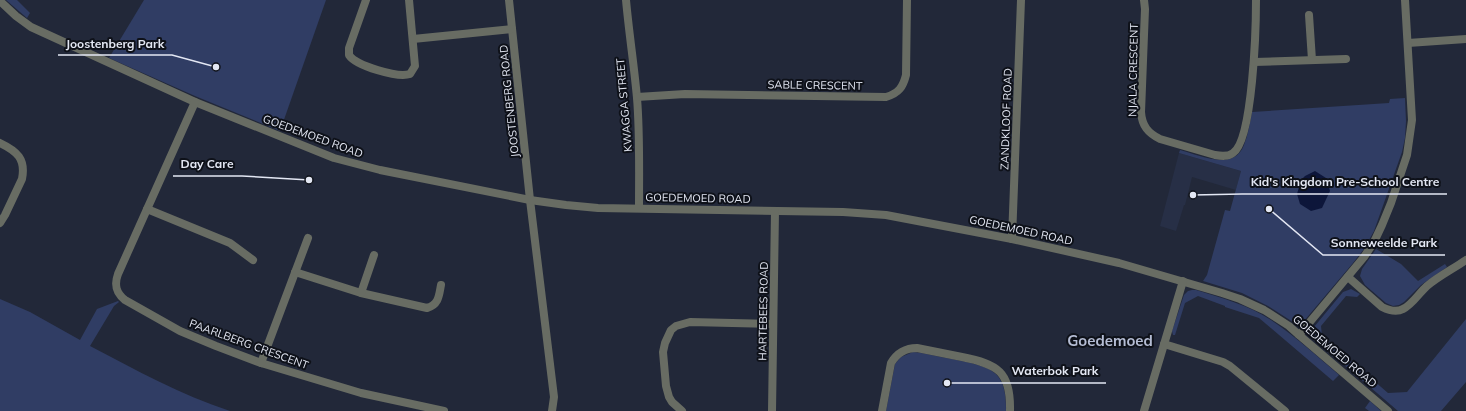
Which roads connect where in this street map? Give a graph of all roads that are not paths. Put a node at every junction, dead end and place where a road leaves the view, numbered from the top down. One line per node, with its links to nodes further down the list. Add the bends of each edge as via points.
1 (366, 0): 13 (street, via 349,50 352,59 378,71 406,75 416,66)
2 (409, 0): 13 (street)
3 (509, 0): 12 (street, JOOSTENBERG ROAD)
4 (626, 0): 19 (street, KWAGGA STREET)
5 (907, 0): 19 (street, SABLE CRESCENT, via 906,75 900,90 886,97 685,94)
6 (1021, 0): 28 (street, ZANDKLOOF ROAD)
7 (1144, 0): 18 (street, NJALA CRESCENT, via 1141,112 1144,126 1152,136 1215,155 1227,156 1233,153 1240,144 1248,112)
8 (1256, 0): 18 (street, NJALA CRESCENT)
9 (1405, 0): 15 (street)
10 (0, 1): 20 (street, GOEDEMOED ROAD, via 16,16 41,32)
11 (1310, 15): 17 (street)
12 (512, 29): 13 (street); 22 (street, JOOSTENBERG ROAD)
13 (413, 39)
14 (1466, 39): 15 (street)
15 (1408, 43): 33 (street, via 1412,120 1407,155 1382,225 1364,257)
16 (1346, 59): 17 (street)
17 (1312, 60): 18 (street)
18 (1254, 62)
19 (637, 97): 23 (street, KWAGGA STREET, via 640,147)
20 (195, 102): 22 (street, GOEDEMOED ROAD, via 320,153 349,162); 24 (street, PAARLBERG CRESCENT)
21 (0, 143): 26 (street, via 16,152 22,162 23,173)
22 (530, 200): 23 (street, GOEDEMOED ROAD, via 572,206); 42 (street, via 554,398)
23 (639, 208): 25 (street, GOEDEMOED ROAD)
24 (147, 209): 30 (street, via 230,243); 40 (street, PAARLBERG CRESCENT, via 116,279 120,296 180,331)
25 (775, 211): 28 (street, GOEDEMOED ROAD, via 886,215); 37 (street, HARTEBEES ROAD)
26 (0, 223)
27 (308, 238): 32 (street)
28 (1012, 239): 34 (street, GOEDEMOED ROAD, via 1119,263)
29 (374, 255): 36 (street)
30 (253, 260)
31 (1466, 260): 33 (street, via 1426,287 1398,311 1382,307)
32 (295, 272): 36 (street); 40 (street)
33 (1348, 277): 38 (street)
34 (1184, 281): 38 (street, GOEDEMOED ROAD, via 1251,304); 39 (street)
35 (441, 285): 36 (street, via 438,300 434,306 428,308)
36 (361, 293)
37 (773, 324): 43 (street, via 690,322 671,330 664,343 666,386 672,402); 44 (street, HARTEBEES ROAD)
38 (1299, 334): 49 (street, GOEDEMOED ROAD)
39 (1164, 344): 47 (street); 48 (street, via 1230,366)
40 (261, 363): 41 (street, PAARLBERG CRESCENT, via 361,393)
41 (444, 411)
42 (552, 411)
43 (682, 411)
44 (772, 411)
45 (882, 411): 46 (street, via 891,363 902,351 917,348 992,365 1002,374 1008,385)
46 (1010, 411)
47 (1144, 411)
48 (1285, 411)
49 (1388, 411)

